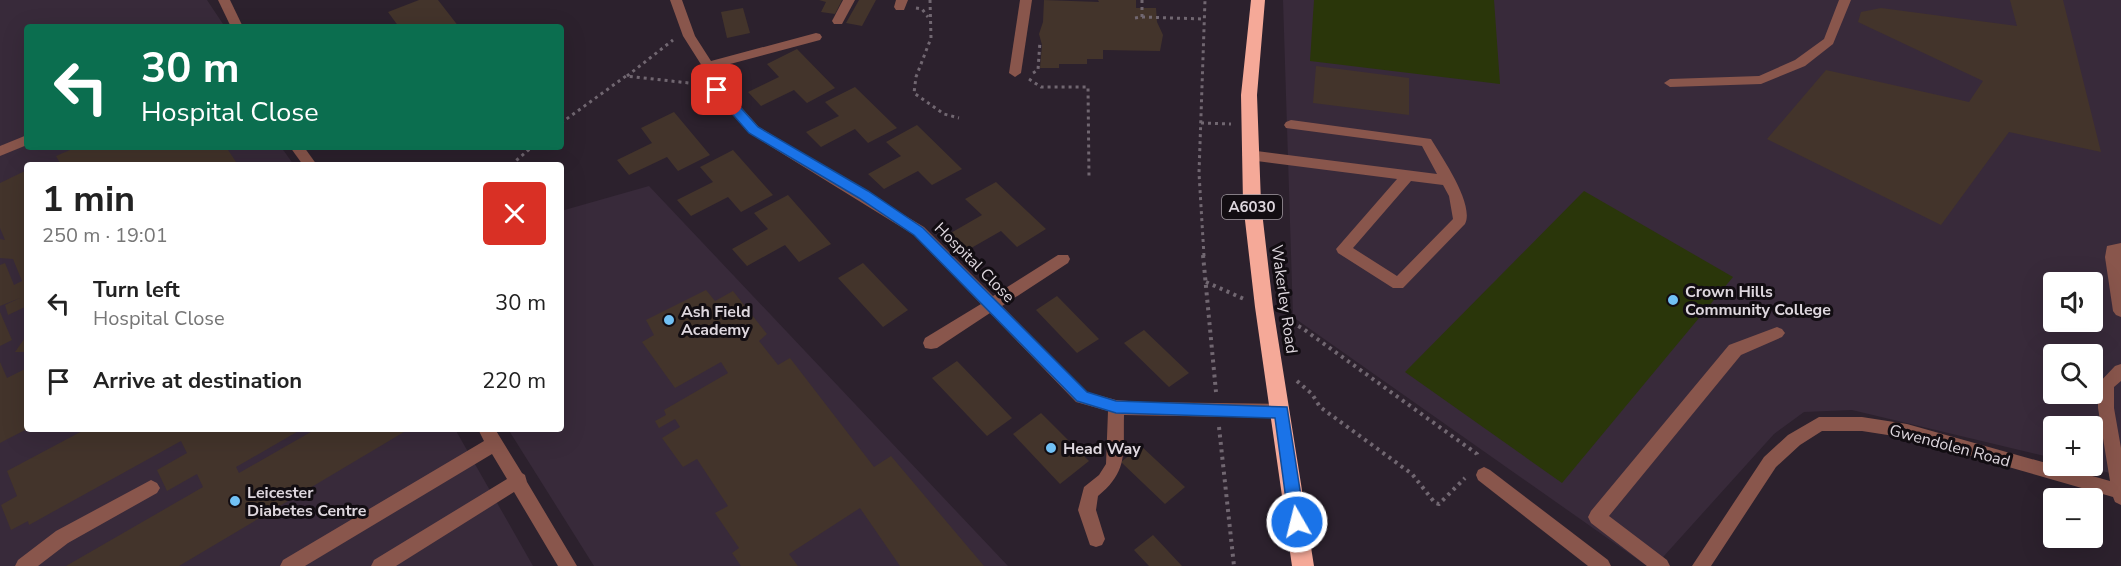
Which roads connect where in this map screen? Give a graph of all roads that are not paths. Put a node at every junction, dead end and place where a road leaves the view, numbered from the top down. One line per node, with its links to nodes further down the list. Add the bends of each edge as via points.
1 (224, 0): 8 (street)
2 (676, 0): 10 (street, Hospital Close)
3 (849, 0): 7 (street)
4 (1026, 0): 11 (street)
5 (1258, 0): 16 (highway, Wakerley Road / A6030, via 1249,95)
6 (1845, 0): 12 (street, via 1829,41 1800,63 1761,80)
7 (838, 21)
8 (236, 24)
9 (816, 37): 10 (street)
10 (708, 66): 21 (street, Hospital Close, via 716,87 754,130 919,231)
11 (1015, 73)
12 (1670, 83)
13 (1291, 125): 18 (street, via 1426,142)
14 (24, 141): 15 (street)
15 (0, 151)
16 (1249, 155): 17 (street); 27 (highway, Wakerley Road / A6030, via 1251,203)
17 (1408, 175): 18 (street); 18 (street, via 1343,249 1398,284 1460,220 1456,196)
18 (1447, 180)
19 (2121, 249): 22 (street, via 2112,250)
20 (1063, 259): 21 (street)
21 (993, 304): 24 (street); 26 (street, Hospital Close, via 1082,397)
22 (2121, 311)
23 (1777, 333): 40 (street, via 1735,350 1597,517)
24 (931, 343)
25 (2121, 371): 32 (street, via 2106,384 2106,408)
26 (1116, 407): 27 (street, Hospital Close); 33 (street, via 1114,466 1090,492 1086,510)
27 (1281, 411): 38 (highway, Wakerley Road / A6030)
28 (491, 436): 30 (street); 35 (street)
29 (1484, 475): 39 (street)
30 (519, 480): 36 (street); 37 (street)
31 (151, 488): 34 (street, via 62,537)
32 (2121, 494): 41 (street, Gwendolen Road, via 1907,431 1862,424 1819,424 1770,462)
33 (1096, 539)
34 (24, 566)
35 (289, 566)
36 (380, 566)
37 (568, 566)
38 (1303, 566)
39 (1602, 566)
40 (1661, 566)
41 (1701, 566)

